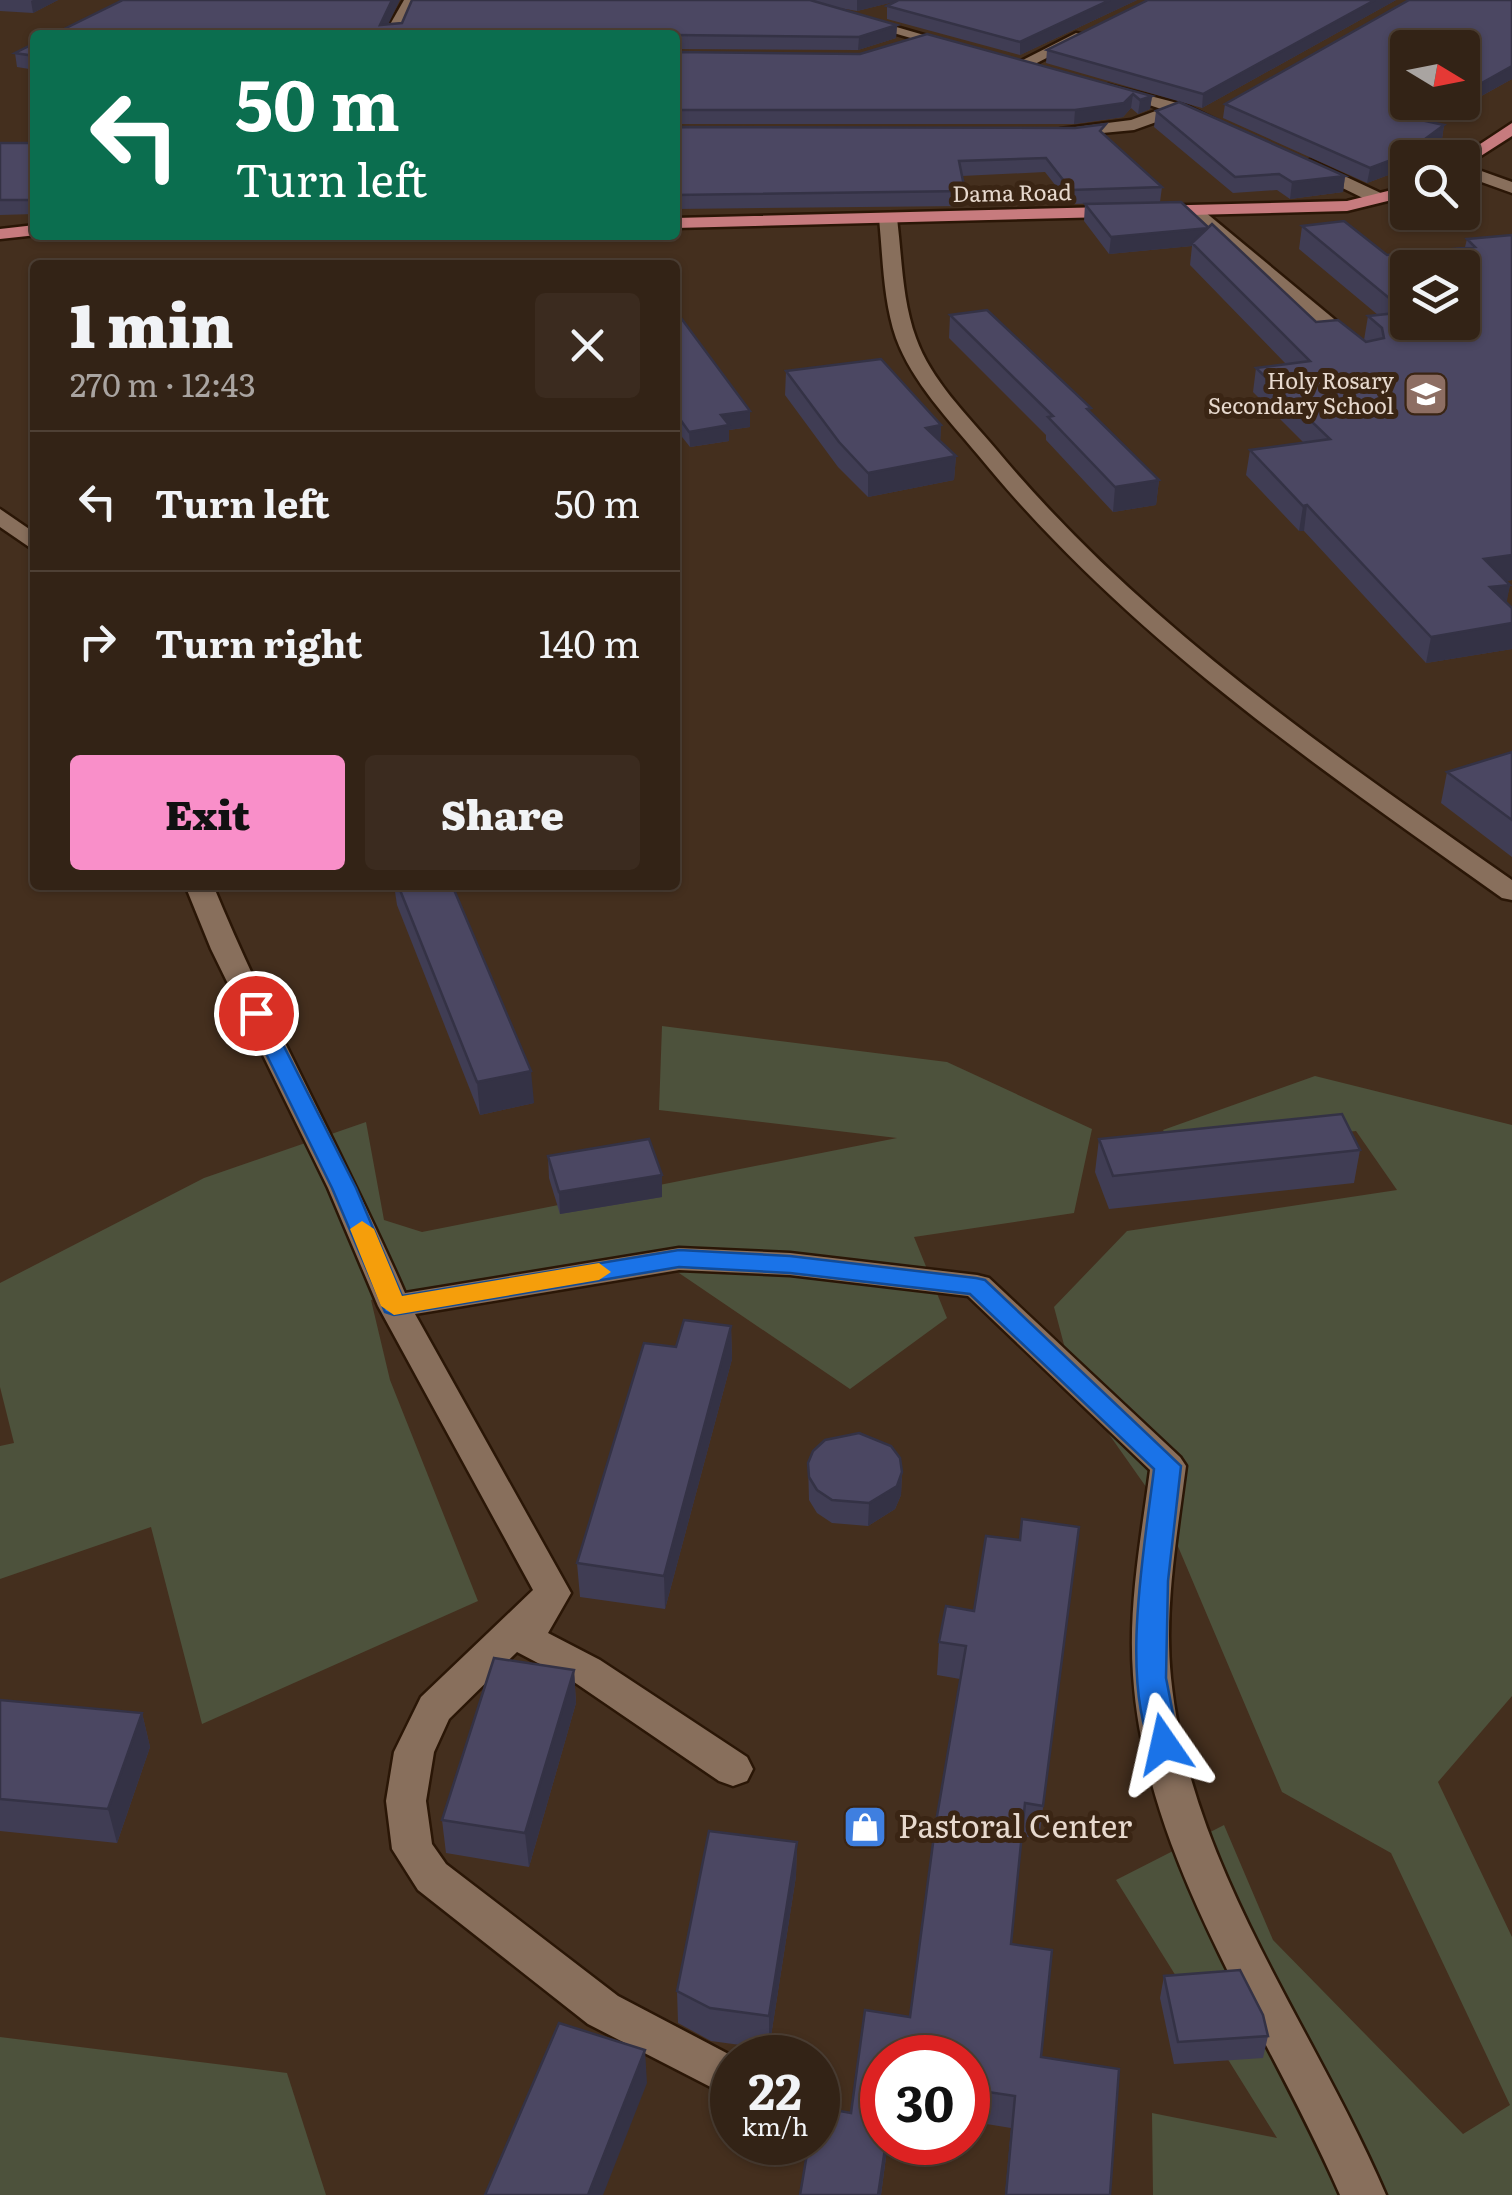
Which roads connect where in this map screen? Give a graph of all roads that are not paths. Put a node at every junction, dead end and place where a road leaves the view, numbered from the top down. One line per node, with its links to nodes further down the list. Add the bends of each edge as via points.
1 (412, 0): 6 (street)
2 (786, 0): 4 (street)
3 (894, 7): 4 (street)
4 (861, 21): 7 (street)
5 (1102, 27): 11 (street)
6 (395, 30)
7 (926, 38): 8 (street); 9 (street)
8 (971, 50)
9 (890, 51)
10 (1006, 58): 11 (street)
11 (1025, 63): 12 (street)
12 (1054, 71)
13 (1101, 84): 14 (street)
14 (1180, 108): 15 (street); 17 (street, via 1104,131)
15 (1213, 118)
16 (1512, 128): 18 (highway)
17 (1055, 132)
18 (1480, 152)
19 (1298, 160): 23 (street)
20 (1480, 174): 21 (street)
21 (1512, 188)
22 (1390, 196): 23 (highway, Dama Road)
23 (1378, 199): 24 (highway, Dama Road)
24 (1199, 212): 25 (highway, Dama Road); 29 (street)
25 (888, 218): 26 (highway, Dama Road); 33 (street, via 906,340 1007,481 1149,622 1284,733)
26 (680, 223)
27 (30, 231): 28 (highway)
28 (0, 234)
29 (1369, 358)
30 (0, 516): 31 (street)
31 (30, 540)
32 (201, 890): 34 (street)
33 (1512, 892)
34 (394, 1306): 35 (street); 38 (street, via 679,1258 976,1286 1168,1466 1154,1581 1152,1678 1171,1778 1214,1897)
35 (553, 1593): 36 (street, via 525,1640); 37 (street, via 435,1708 414,1752 406,1801 412,1848 432,1877 603,2010)
36 (733, 1769)
37 (710, 2066)
38 (1363, 2195)

